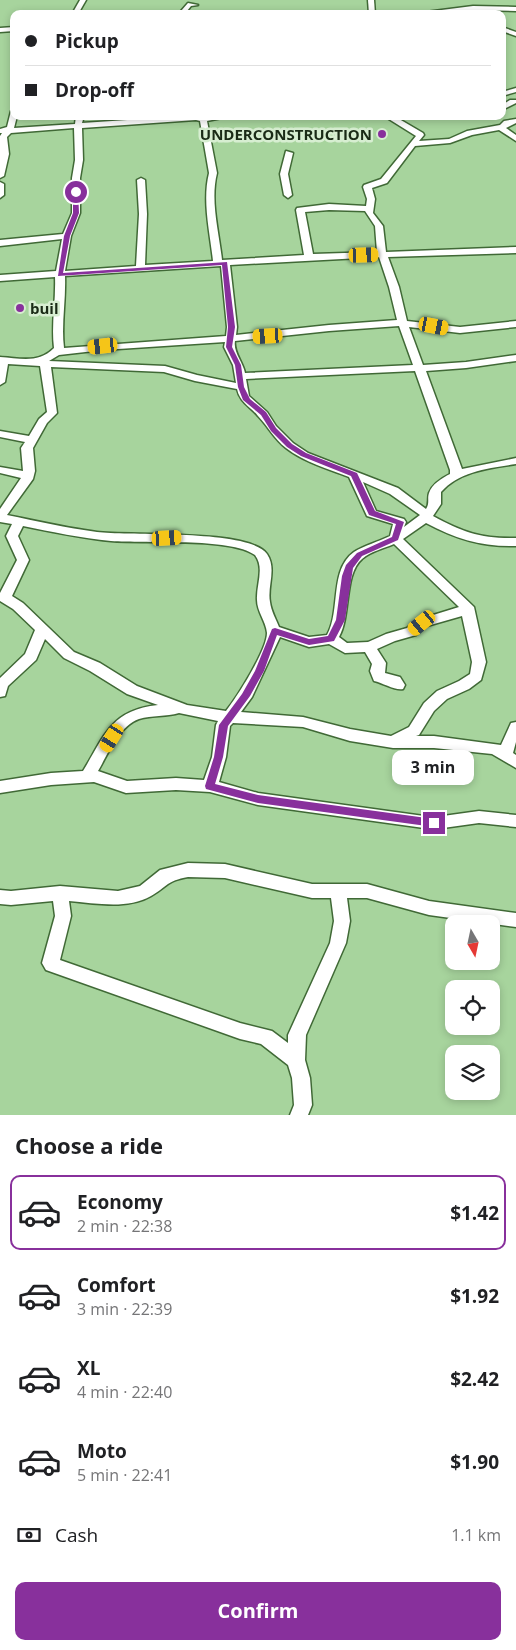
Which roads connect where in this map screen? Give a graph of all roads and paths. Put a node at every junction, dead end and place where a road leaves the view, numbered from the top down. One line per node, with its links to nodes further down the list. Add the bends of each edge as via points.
1 (502, 1): 3 (street)
2 (195, 5): 5 (street, via 190,4)
3 (491, 8): 4 (street); 6 (street)
4 (516, 9)
5 (185, 10)
6 (460, 10)
7 (513, 102): 8 (street)
8 (506, 106)
9 (13, 120): 17 (street, via 12,125)
10 (79, 120): 15 (street)
11 (133, 120): 15 (street)
12 (204, 120): 33 (street, via 213,173 211,206)
13 (395, 120): 19 (street, via 419,134)
14 (516, 121): 16 (street)
15 (78, 126): 17 (street); 28 (street, via 76,213)
16 (502, 127): 18 (street); 19 (street, via 491,125 446,142)
17 (4, 130): 21 (street)
18 (516, 139)
19 (414, 144): 27 (street, via 384,181 367,187 371,199)
20 (289, 153): 26 (street, via 283,167)
21 (3, 154): 22 (street)
22 (0, 176)
23 (140, 180): 34 (street, via 144,214)
24 (0, 184): 25 (street)
25 (0, 194)
26 (288, 195)
27 (369, 209): 31 (street, via 370,216 379,226); 32 (street, via 300,210)
28 (67, 236): 29 (street); 35 (street)
29 (0, 243)
30 (516, 250): 31 (street)
31 (382, 254): 32 (street); 37 (street)
32 (309, 257): 33 (street)
33 (222, 263): 34 (street); 39 (street, via 232,327)
34 (140, 269): 35 (street)
35 (60, 275): 36 (street); 40 (street)
36 (0, 278)
37 (403, 323): 38 (street, via 460,330); 39 (street); 44 (street)
38 (516, 324)
39 (230, 337): 40 (street); 46 (street, via 229,347 238,365)
40 (57, 352): 43 (street)
41 (516, 358): 44 (street)
42 (2, 360): 43 (street); 45 (street)
43 (41, 363): 46 (street, via 165,369 195,378); 48 (street, via 52,410)
44 (420, 368): 46 (street); 53 (street, via 456,470)
45 (0, 382)
46 (240, 382): 51 (street, via 247,400 289,445 304,455)
47 (0, 434): 48 (street)
48 (32, 440): 52 (street, via 26,454)
49 (516, 461): 53 (street, via 476,468)
50 (0, 470): 52 (street)
51 (352, 473): 55 (street, via 394,491); 57 (street, via 372,513 400,522)
52 (28, 476): 54 (street)
53 (455, 477): 55 (street, via 437,487 435,504)
54 (0, 516): 56 (street)
55 (426, 516): 57 (street); 58 (street, via 474,540)
56 (21, 522): 59 (street, via 12,536 23,560); 62 (street, via 109,537 186,538 258,550 264,557 264,606)
57 (395, 538): 60 (street); 63 (street, via 359,555 349,567 340,620)
58 (516, 542)
59 (2, 597): 61 (street, via 18,606)
60 (469, 611): 64 (street, via 422,623 412,632); 70 (street, via 479,662 476,676 442,695 414,731)
61 (42, 629): 66 (street, via 32,658 2,684); 67 (street, via 69,655 132,690)
62 (275, 632): 63 (street, via 309,642); 68 (street, via 242,702)
63 (331, 639): 64 (street, via 345,648)
64 (370, 647): 65 (street, via 380,663 379,677 395,681)
65 (398, 685)
66 (0, 692)
67 (179, 708): 68 (street); 72 (street, via 128,717)
68 (228, 717): 70 (street, via 303,722); 73 (street, via 223,725 220,752)
69 (516, 727): 71 (street, via 510,738)
70 (393, 742): 71 (street, via 492,748)
71 (511, 758)
72 (87, 777): 73 (street, via 105,779 126,787); 74 (street)
73 (210, 786): 75 (street, via 258,799 434,823 479,817)
74 (0, 787)
75 (516, 821)
76 (338, 891): 77 (street, via 312,891 225,871 188,870 166,875 144,892 118,898); 79 (street, via 367,892 429,908); 80 (street, via 342,921 338,943 297,1035)
77 (60, 893): 78 (street); 80 (street, via 63,916 52,965 240,1031 266,1037)
78 (0, 897)
79 (516, 920)
80 (296, 1060): 81 (street, via 303,1105)
81 (299, 1115)

